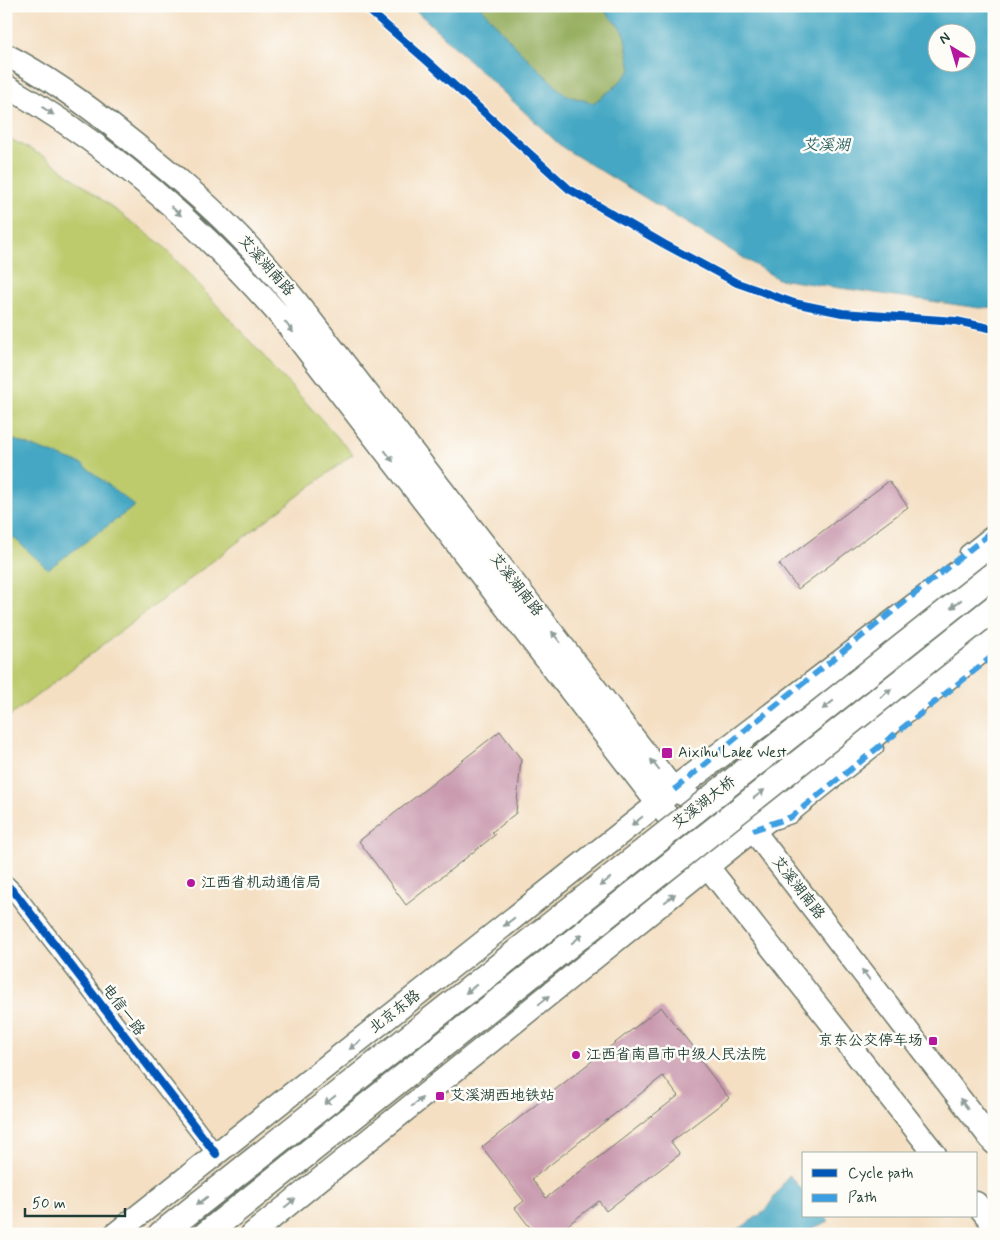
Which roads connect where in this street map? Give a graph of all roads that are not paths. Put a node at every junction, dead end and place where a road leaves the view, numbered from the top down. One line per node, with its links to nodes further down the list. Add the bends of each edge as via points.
1 (6, 55): 9 (main road, 艾溪湖南路, one-way to 1, via 264,262 191,189 146,152 48,78)
2 (6, 86): 9 (main road, 艾溪湖南路, one-way to 9, via 57,117 112,158 225,255 282,318)
3 (994, 530): 9 (street)
4 (994, 546): 9 (main road)
5 (994, 574): 13 (main road, 艾溪湖大桥, one-way to 13, bridge)
6 (994, 608): 22 (main road, 艾溪湖大桥, one-way to 6, bridge)
7 (994, 640): 10 (main road)
8 (994, 655): 10 (street, via 791,817)
9 (666, 797): 10 (main road, 艾溪湖南路); 11 (main road, 艾溪湖南路); 16 (main road, 北京东路, one-way to 16)
10 (753, 830): 11 (main road); 14 (main road, 艾溪湖南路, one-way to 10)
11 (708, 868): 15 (main road, 艾溪湖南路); 19 (main road, one-way to 11)
12 (6, 884): 16 (street, 电信一路)
13 (509, 958): 21 (main road, 北京东路, one-way to 21)
14 (994, 1143)
15 (933, 1152)
16 (216, 1154): 20 (main road, 北京东路)
17 (978, 1205): 18 (main road)
18 (994, 1224)
19 (263, 1230)
20 (115, 1234)
21 (161, 1234)
22 (206, 1234)

